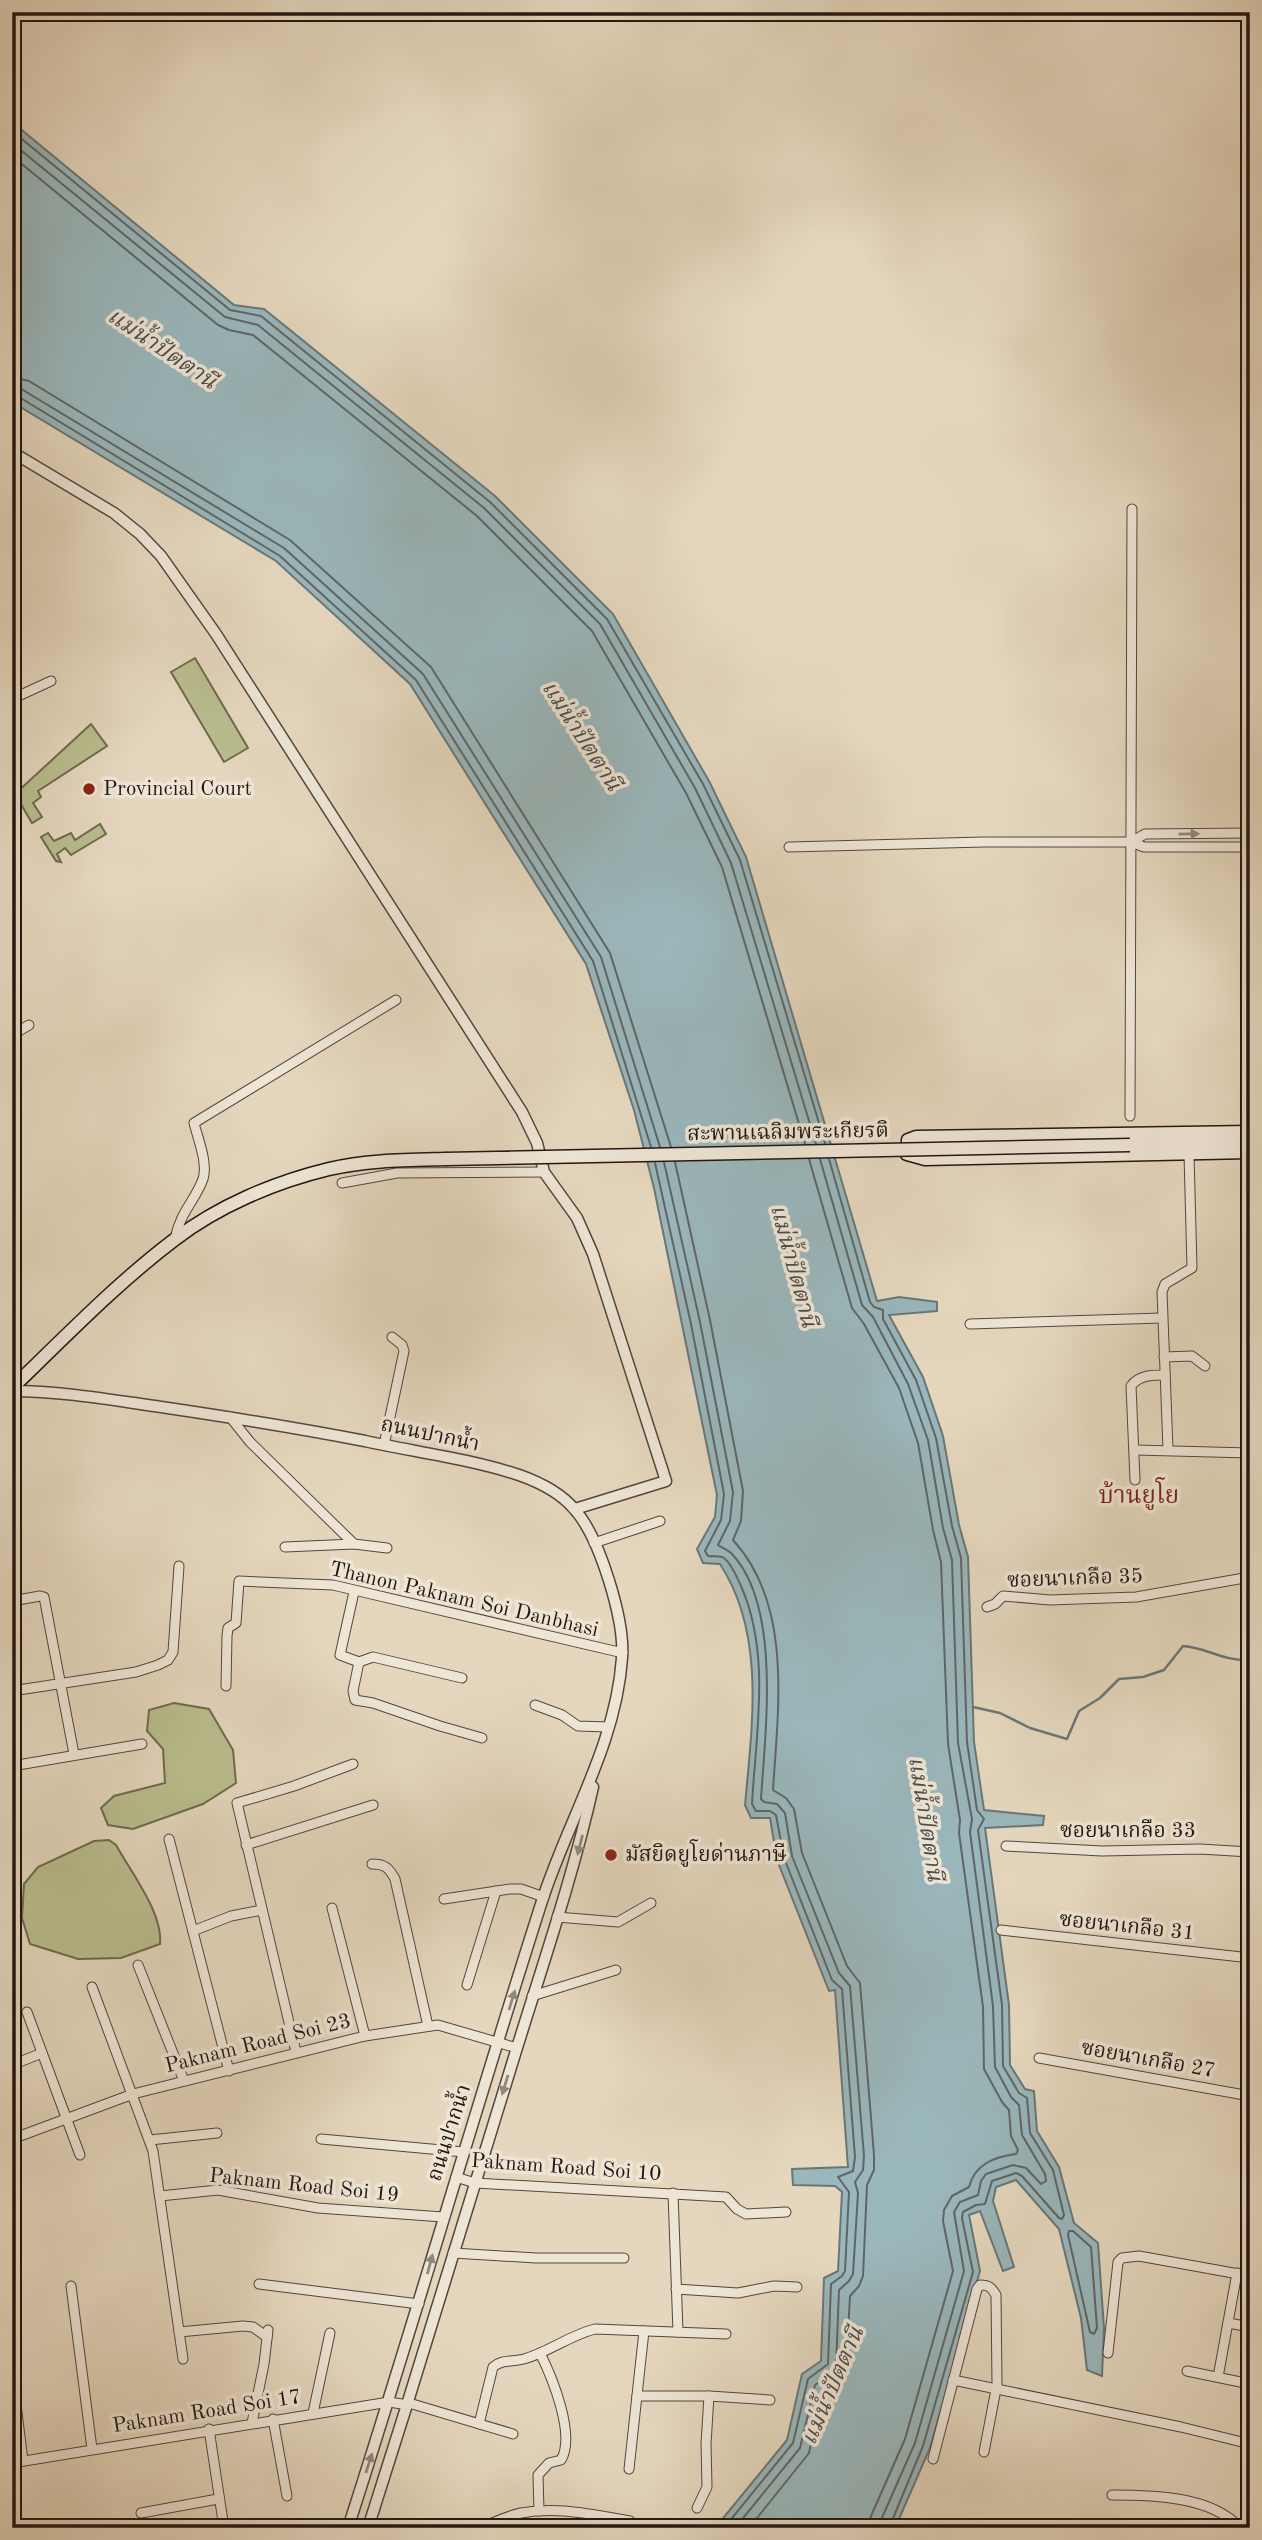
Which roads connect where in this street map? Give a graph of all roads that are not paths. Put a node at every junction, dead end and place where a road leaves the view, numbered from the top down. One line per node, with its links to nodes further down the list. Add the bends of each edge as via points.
1 (12, 452): 17 (street, via 114,513 161,556 505,1084 537,1143)
2 (1132, 509): 6 (street)
3 (51, 681): 4 (street)
4 (12, 699)
5 (1250, 833): 6 (street, one-way to 5, via 1145,834)
6 (1131, 842): 7 (street); 8 (street); 12 (street)
7 (789, 846)
8 (1250, 847)
9 (396, 1000): 19 (street, via 194,1124 203,1178 178,1223)
10 (29, 1025): 11 (street)
11 (12, 1035)
12 (1130, 1116)
13 (1250, 1132): 16 (main road, via 916,1137 906,1145 907,1154 925,1159)
14 (1250, 1142): 19 (main road, สะพานเฉลิมพระเกียรติ, bridge, via 387,1161 329,1169 284,1183 208,1217)
15 (1250, 1152): 16 (main road)
16 (1189, 1154): 20 (street, via 1192,1268 1163,1286)
17 (544, 1172): 18 (street, via 397,1173); 33 (street, via 577,1218 593,1254 666,1481)
18 (342, 1183)
19 (175, 1239): 26 (main road, สะพานเฉลิมพระเกียรติ)
20 (1162, 1318): 21 (street); 23 (street)
21 (970, 1324)
22 (392, 1337): 28 (street, via 404,1351)
23 (1164, 1357): 24 (street, via 1192,1356); 25 (street)
24 (1205, 1366)
25 (1165, 1375): 29 (street, via 1145,1377 1131,1386); 30 (street)
26 (12, 1389): 27 (street, ถนนปากน้ำ)
27 (230, 1417): 28 (street, ถนนปากน้ำ); 35 (street)
28 (384, 1445): 33 (street, ถนนปากน้ำ, via 516,1474 547,1488)
29 (1135, 1450): 30 (street); 32 (street)
30 (1168, 1450): 31 (street)
31 (1250, 1453)
32 (1135, 1480)
33 (575, 1509): 36 (street, ถนนปากน้ำ)
34 (660, 1521): 36 (street)
35 (354, 1544): 37 (street); 38 (street)
36 (594, 1544): 44 (street, ถนนปากน้ำ, via 613,1594)
37 (285, 1547)
38 (387, 1548)
39 (179, 1566): 47 (street, via 173,1652 168,1660 136,1672)
40 (1250, 1577): 43 (street, ซอยนาเกลือ 35, via 1136,1597 1051,1600 1003,1596)
41 (354, 1592): 44 (street, Thanon Paknam Soi Danbhasi); 45 (street, via 340,1655); 48 (street, Thanon Paknam Soi Danbhasi, via 333,1585 239,1581 236,1623 227,1636)
42 (12, 1601): 47 (street, via 44,1597)
43 (987, 1606)
44 (623, 1653): 51 (street, ถนนปากน้ำ)
45 (359, 1662): 46 (street, via 373,1657); 52 (street, via 355,1700)
46 (462, 1678)
47 (61, 1682): 49 (street); 54 (street)
48 (226, 1686)
49 (12, 1691)
50 (535, 1705): 51 (street, via 578,1726)
51 (609, 1727): 55 (street, ถนนปากน้ำ)
52 (482, 1738)
53 (142, 1744): 54 (street)
54 (74, 1754): 57 (street)
55 (601, 1754): 65 (street, ถนนปากน้ำ); 70 (street, ถนนปากน้ำ, one-way to 70)
56 (353, 1764): 60 (street, via 239,1801)
57 (12, 1766)
58 (373, 1805): 60 (street)
59 (169, 1839): 72 (street)
60 (246, 1845): 69 (street)
61 (1006, 1846): 62 (street, ซอยนาเกลือ 33)
62 (1250, 1853)
63 (372, 1864): 80 (street, via 384,1864 395,1879)
64 (496, 1891): 65 (street, via 521,1889); 66 (street); 76 (street)
65 (544, 1897): 82 (street, ถนนปากน้ำ, one-way to 65)
66 (444, 1899)
67 (650, 1903): 70 (street, via 618,1922)
68 (332, 1908): 81 (street)
69 (262, 1910): 72 (street); 84 (street)
70 (558, 1917): 78 (street, ถนนปากน้ำ)
71 (1001, 1930): 73 (street, ซอยนาเกลือ 31)
72 (193, 1931): 88 (street)
73 (1250, 1958)
74 (138, 1965): 89 (street)
75 (616, 1970): 78 (street)
76 (467, 1985)
77 (92, 1987): 90 (street)
78 (532, 1996): 83 (street, ถนนปากน้ำ)
79 (27, 2012): 85 (street)
80 (428, 2025): 81 (street, Paknam Road Soi 23); 82 (street, Paknam Road Soi 23)
81 (365, 2036): 84 (street, Paknam Road Soi 23)
82 (499, 2043): 83 (street, Paknam Road Soi 23); 97 (street, ถนนปากน้ำ)
83 (517, 2048): 100 (street, ถนนปากน้ำ, one-way to 100)
84 (296, 2052): 88 (street, Paknam Road Soi 23)
85 (42, 2053): 87 (street); 92 (street)
86 (1039, 2058): 91 (street, ซอยนาเกลือ 27)
87 (12, 2065)
88 (229, 2071): 89 (street, Paknam Road Soi 23)
89 (184, 2081): 90 (street, Paknam Road Soi 23)
90 (133, 2094): 92 (street, Paknam Road Soi 23); 96 (street)
91 (1250, 2096)
92 (66, 2118): 94 (street, Paknam Road Soi 23); 98 (street)
93 (217, 2133): 96 (street)
94 (12, 2139)
95 (321, 2139): 97 (street)
96 (150, 2140): 102 (street)
97 (464, 2152): 99 (street, ถนนปากน้ำ)
98 (80, 2155)
99 (456, 2177): 100 (street, Paknam Road Soi 10); 104 (street, ถนนปากน้ำ)
100 (475, 2183): 101 (street, Paknam Road Soi 10); 105 (street, ถนนปากน้ำ)
101 (673, 2193): 103 (street, Paknam Road Soi 10, via 726,2197 747,2214); 112 (street)
102 (160, 2196): 104 (street, Paknam Road Soi 19, via 219,2190 318,2208); 117 (street)
103 (786, 2212)
104 (443, 2217): 113 (street, ถนนปากน้ำ, one-way to 104)
105 (453, 2253): 106 (street); 134 (street, ถนนปากน้ำ)
106 (624, 2259)
107 (1237, 2273): 108 (street); 114 (street); 122 (street, via 1139,2256 1122,2258)
108 (1250, 2276)
109 (259, 2284): 113 (street)
110 (71, 2287): 142 (street)
111 (797, 2287): 112 (street, via 738,2293)
112 (676, 2289): 118 (street)
113 (419, 2304): 133 (street, ถนนปากน้ำ)
114 (1228, 2323): 115 (street); 126 (street)
115 (1250, 2327)
116 (644, 2331): 118 (street); 121 (street, via 595,2329); 130 (street)
117 (179, 2332): 123 (street); 137 (street, via 243,2326 267,2334)
118 (678, 2332): 120 (street)
119 (330, 2333): 135 (street)
120 (726, 2334)
121 (540, 2353): 138 (street, via 494,2367); 152 (street, via 554,2381 565,2450 561,2460 549,2463 538,2475)
122 (1108, 2353)
123 (183, 2359)
124 (1187, 2371): 126 (street)
125 (12, 2372): 145 (street)
126 (1217, 2377): 128 (street)
127 (953, 2381): 129 (street); 129 (street, via 976,2289 986,2285 996,2295); 144 (street)
128 (1250, 2384)
129 (996, 2390): 141 (street); 143 (street)
130 (637, 2396): 131 (street); 147 (street)
131 (709, 2396): 132 (street); 151 (street, via 708,2487)
132 (770, 2400)
133 (389, 2402): 134 (street, Paknam Road Soi 17); 135 (street, Paknam Road Soi 17); 157 (street, ถนนปากน้ำ, one-way to 133)
134 (408, 2404): 138 (street, Paknam Road Soi 17); 158 (street, ถนนปากน้ำ)
135 (313, 2413): 136 (street, Paknam Road Soi 17)
136 (273, 2420): 137 (street, Paknam Road Soi 17); 149 (street)
137 (252, 2423): 139 (street, Paknam Road Soi 17)
138 (479, 2424): 140 (street, Paknam Road Soi 17)
139 (209, 2429): 142 (street, Paknam Road Soi 17); 150 (street)
140 (513, 2434)
141 (1250, 2444)
142 (92, 2449): 145 (street, Paknam Road Soi 17)
143 (984, 2452)
144 (933, 2459)
145 (23, 2461): 146 (street, Paknam Road Soi 17)
146 (12, 2463)
147 (629, 2469)
148 (1112, 2495): 161 (street, via 1189,2501 1230,2516)
149 (287, 2496)
150 (218, 2499): 153 (street); 156 (street)
151 (697, 2508)
152 (538, 2511): 154 (street, via 582,2512); 159 (street)
153 (141, 2513)
154 (630, 2521)
155 (902, 2524): 160 (street)
156 (224, 2528)
157 (348, 2528)
158 (369, 2528)
159 (479, 2528)
160 (929, 2528)
161 (1240, 2528)

